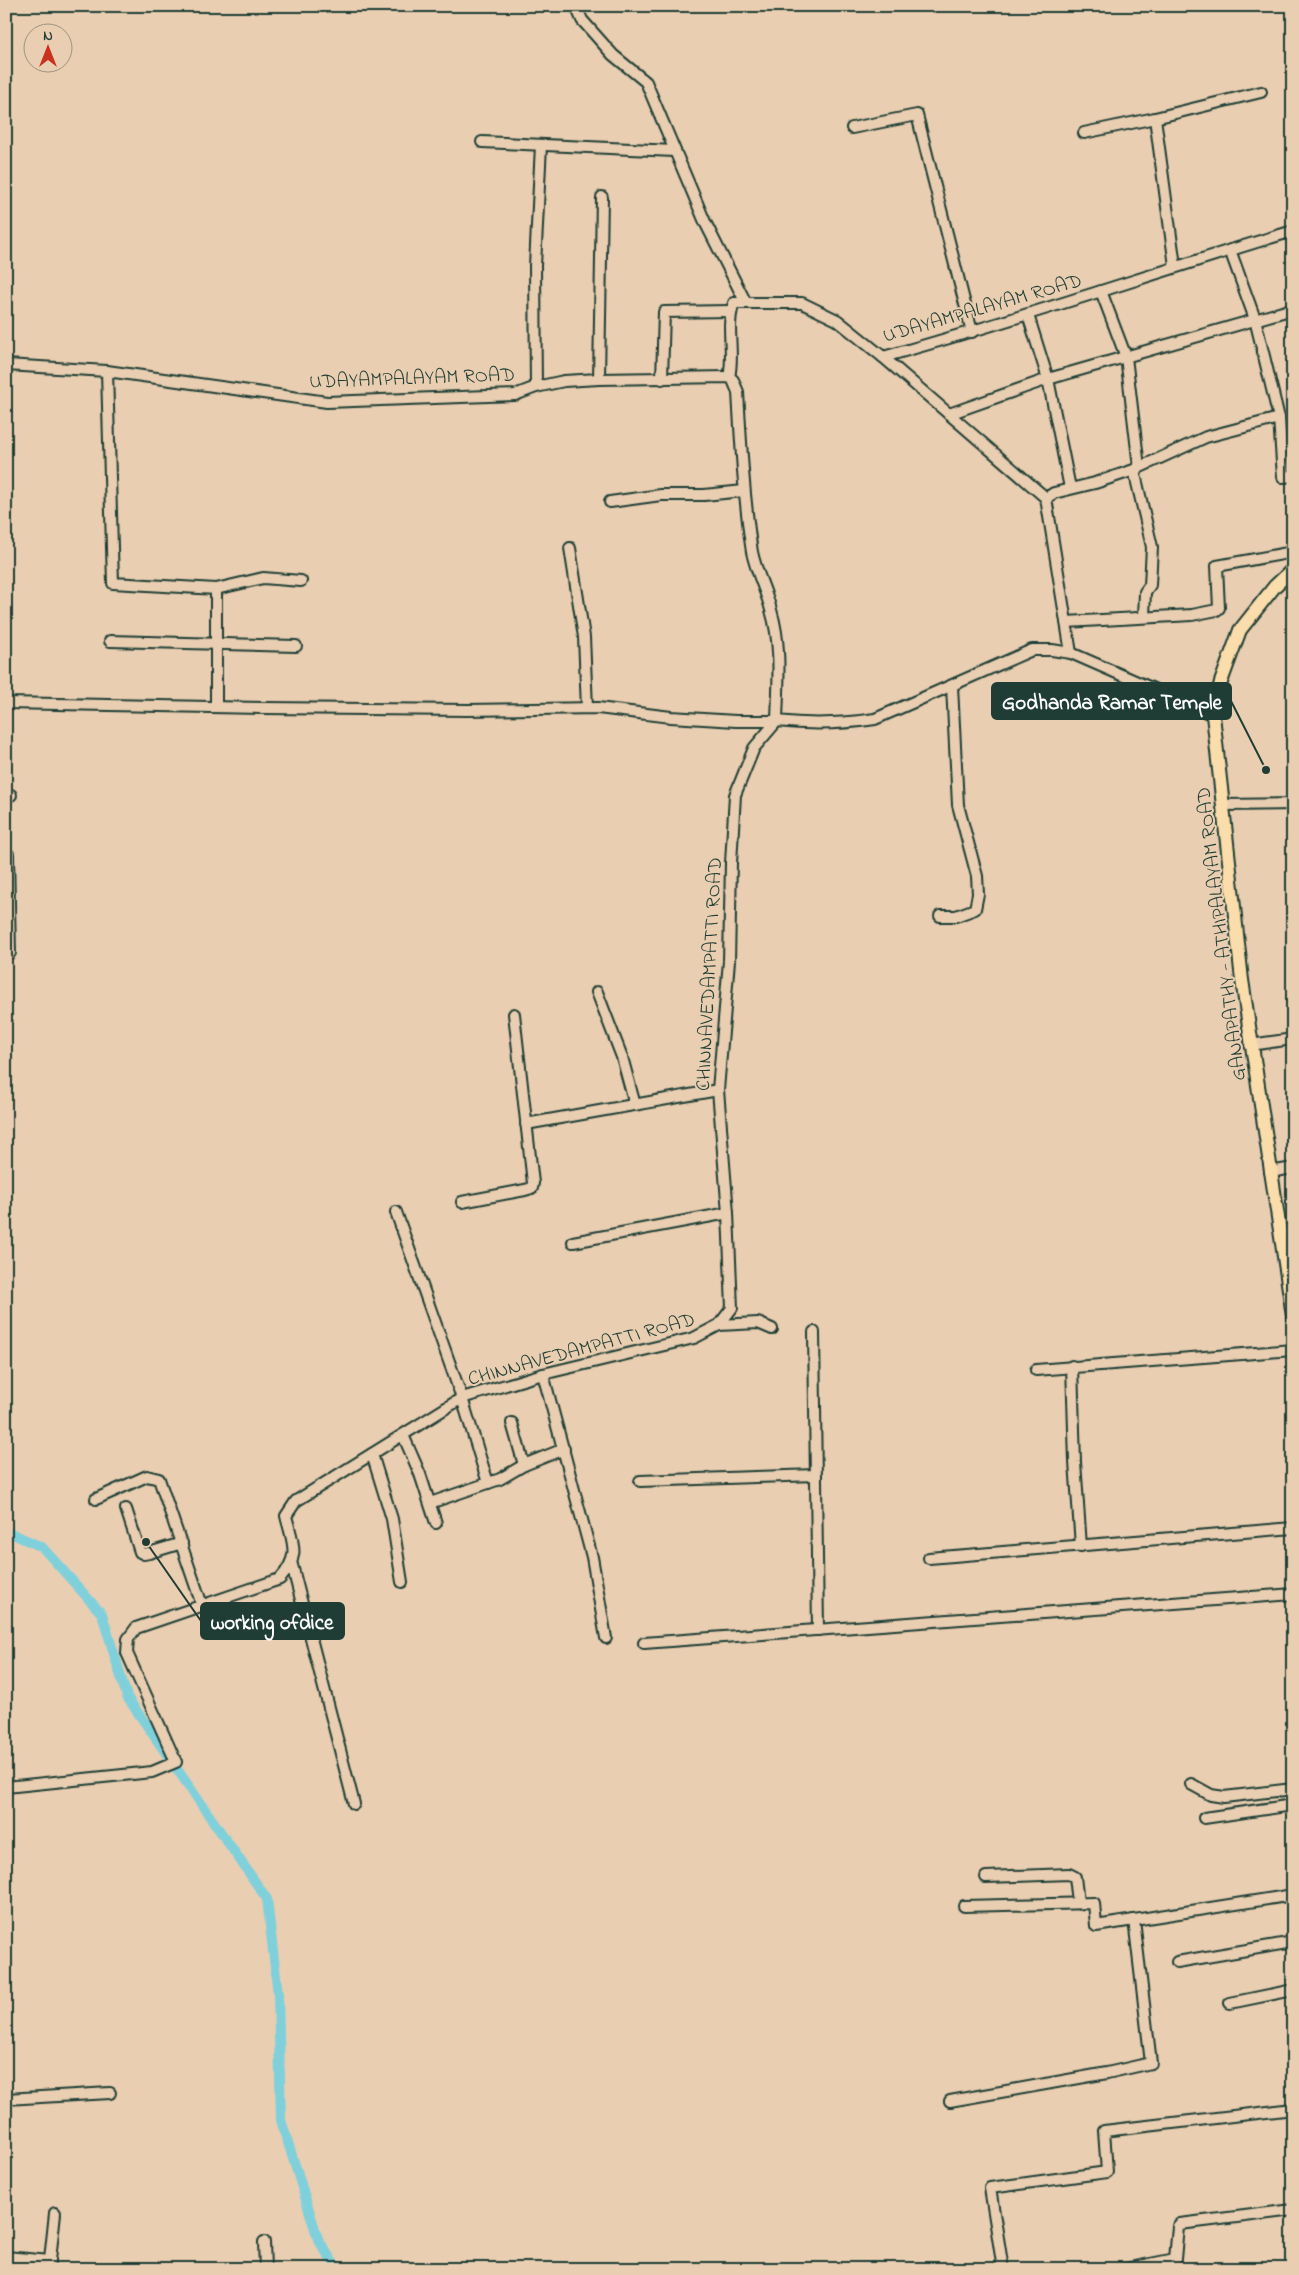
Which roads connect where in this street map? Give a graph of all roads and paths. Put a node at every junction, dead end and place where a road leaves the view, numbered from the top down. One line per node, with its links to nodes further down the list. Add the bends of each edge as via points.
1 (576, 6): 8 (street, via 582,20 614,55 646,82)
2 (1261, 92): 3 (street)
3 (1155, 118): 5 (street); 12 (street)
4 (852, 128): 19 (street, via 917,115)
5 (1084, 133)
6 (482, 142): 7 (street)
7 (541, 145): 8 (street); 28 (street, via 535,266)
8 (674, 151): 14 (street)
9 (602, 197): 25 (street)
10 (1293, 231): 11 (street, UDAYAMPALAYAM ROAD)
11 (1230, 250): 12 (street, UDAYAMPALAYAM ROAD); 18 (street)
12 (1175, 266): 13 (street, UDAYAMPALAYAM ROAD)
13 (1101, 291): 17 (street, UDAYAMPALAYAM ROAD); 21 (street)
14 (746, 303): 16 (street, UDAYAMPALAYAM ROAD, via 734,303); 20 (street, UDAYAMPALAYAM ROAD, via 802,303 836,320)
15 (1293, 308): 18 (street)
16 (730, 311): 24 (street, via 733,363); 26 (street, via 664,312)
17 (1028, 315): 19 (street, UDAYAMPALAYAM ROAD); 27 (street)
18 (1255, 319): 21 (street); 30 (street)
19 (972, 332): 20 (street, UDAYAMPALAYAM ROAD)
20 (883, 357): 29 (street)
21 (1126, 358): 27 (street); 31 (street)
22 (6, 365): 23 (street, UDAYAMPALAYAM ROAD)
23 (107, 371): 28 (street, UDAYAMPALAYAM ROAD, via 327,402 515,395); 41 (street, via 113,583)
24 (729, 377): 26 (street, UDAYAMPALAYAM ROAD); 34 (street, via 738,392)
25 (599, 379): 26 (street, UDAYAMPALAYAM ROAD); 28 (street, UDAYAMPALAYAM ROAD)
26 (662, 379)
27 (1048, 379): 29 (street); 33 (street)
28 (536, 387)
29 (949, 414): 35 (street)
30 (1279, 418): 31 (street, via 1206,436); 32 (street, via 1282,477)
31 (1136, 468): 33 (street); 42 (street, via 1152,547)
32 (1293, 476)
33 (1070, 488): 35 (street)
34 (744, 491): 36 (street, via 661,494); 53 (street, via 753,554 772,610 776,635)
35 (1046, 498): 43 (street)
36 (610, 502)
37 (570, 548): 51 (street, via 584,637)
38 (1293, 552): 42 (street, via 1218,566 1217,610 1192,615)
39 (1293, 569): 52 (main road, GANAPATHY - ATHIPALAYAM ROAD, via 1240,630)
40 (301, 581): 41 (street, via 263,578)
41 (216, 589): 45 (street)
42 (1144, 617): 43 (street)
43 (1066, 622): 47 (street)
44 (110, 642): 45 (street)
45 (216, 644): 46 (street); 50 (street)
46 (296, 646)
47 (1071, 653): 48 (street, via 1032,650); 52 (street)
48 (952, 686): 53 (street, via 875,719 811,725); 57 (street, via 958,805 977,876 978,894 975,909 956,916)
49 (6, 703): 50 (street)
50 (216, 707): 51 (street)
51 (587, 708): 53 (street, via 736,721)
52 (1213, 715): 55 (main road, GANAPATHY - ATHIPALAYAM ROAD)
53 (777, 720): 63 (street, CHINNAVEDAMPATTI ROAD, via 754,748 735,795 729,961)
54 (1293, 804): 55 (street)
55 (1224, 805): 62 (main road, GANAPATHY - ATHIPALAYAM ROAD, via 1234,922)
56 (6, 854): 58 (street)
57 (940, 916)
58 (10, 953)
59 (597, 992): 64 (street, via 622,1057)
60 (514, 1014): 65 (street)
61 (1293, 1039): 62 (street)
62 (1250, 1044): 67 (main road, GANAPATHY - ATHIPALAYAM ROAD)
63 (718, 1090): 64 (street); 70 (street, CHINNAVEDAMPATTI ROAD)
64 (635, 1105): 65 (street)
65 (526, 1124): 68 (street, via 532,1188)
66 (1293, 1168): 67 (street)
67 (1270, 1172): 72 (main road, GANAPATHY - ATHIPALAYAM ROAD)
68 (462, 1202)
69 (396, 1212): 81 (street)
70 (728, 1213): 71 (street); 74 (street, CHINNAVEDAMPATTI ROAD, via 732,1308)
71 (573, 1242)
72 (1292, 1300): 73 (main road, GANAPATHY - ATHIPALAYAM ROAD)
73 (1293, 1316)
74 (719, 1325): 75 (street, via 758,1323); 80 (street, CHINNAVEDAMPATTI ROAD, via 694,1338)
75 (772, 1329)
76 (814, 1332): 87 (street)
77 (1293, 1350): 78 (street)
78 (1072, 1366): 79 (street); 96 (street, via 1074,1462)
79 (1036, 1370)
80 (543, 1374): 81 (street, CHINNAVEDAMPATTI ROAD); 84 (street)
81 (462, 1398): 83 (street, CHINNAVEDAMPATTI ROAD); 89 (street)
82 (512, 1422): 86 (street)
83 (403, 1435): 85 (street, CHINNAVEDAMPATTI ROAD); 91 (street)
84 (564, 1449): 86 (street); 103 (street, via 592,1557)
85 (372, 1454): 98 (street, CHINNAVEDAMPATTI ROAD, via 296,1501 286,1516 294,1549); 99 (street, via 392,1519)
86 (524, 1465): 89 (street)
87 (816, 1475): 88 (street); 102 (street)
88 (640, 1481)
89 (488, 1483): 91 (street)
90 (96, 1499): 95 (street, via 147,1476 160,1479)
91 (430, 1503): 93 (street)
92 (126, 1509): 95 (street, via 140,1552 149,1553)
93 (436, 1524)
94 (1293, 1528): 96 (street)
95 (182, 1544): 101 (street)
96 (1081, 1546): 97 (street)
97 (929, 1558)
98 (292, 1565): 101 (street, via 280,1579); 108 (street, CHINNAVEDAMPATTI ROAD)
99 (402, 1582)
100 (1293, 1594): 102 (street)
101 (202, 1605): 106 (street, via 136,1628 128,1639 127,1653 176,1762 152,1772)
102 (818, 1630): 104 (street)
103 (606, 1638)
104 (644, 1643)
105 (1192, 1784): 107 (street, via 1211,1795 1224,1797)
106 (6, 1787)
107 (1293, 1789)
108 (354, 1804)
109 (1293, 1805): 110 (street)
110 (1204, 1818)
111 (986, 1877): 113 (street, via 1069,1874 1075,1877)
112 (1293, 1895): 115 (street)
113 (1078, 1902): 114 (street); 115 (street, via 1094,1903 1096,1926)
114 (964, 1906)
115 (1134, 1920): 122 (street, via 1151,2063)
116 (1293, 1942): 117 (street)
117 (1177, 1962)
118 (1293, 1990): 119 (street)
119 (1230, 2003)
120 (110, 2092): 121 (street)
121 (6, 2099)
122 (950, 2101)
123 (1293, 2109): 130 (street, via 1104,2131 1107,2172 990,2188)
124 (1293, 2210): 131 (street, via 1180,2224 1175,2240 1175,2259)
125 (55, 2213): 128 (street)
126 (264, 2242): 129 (street)
127 (6, 2258): 128 (street)
128 (49, 2265)
129 (265, 2269)
130 (1003, 2269)
131 (1125, 2269)

